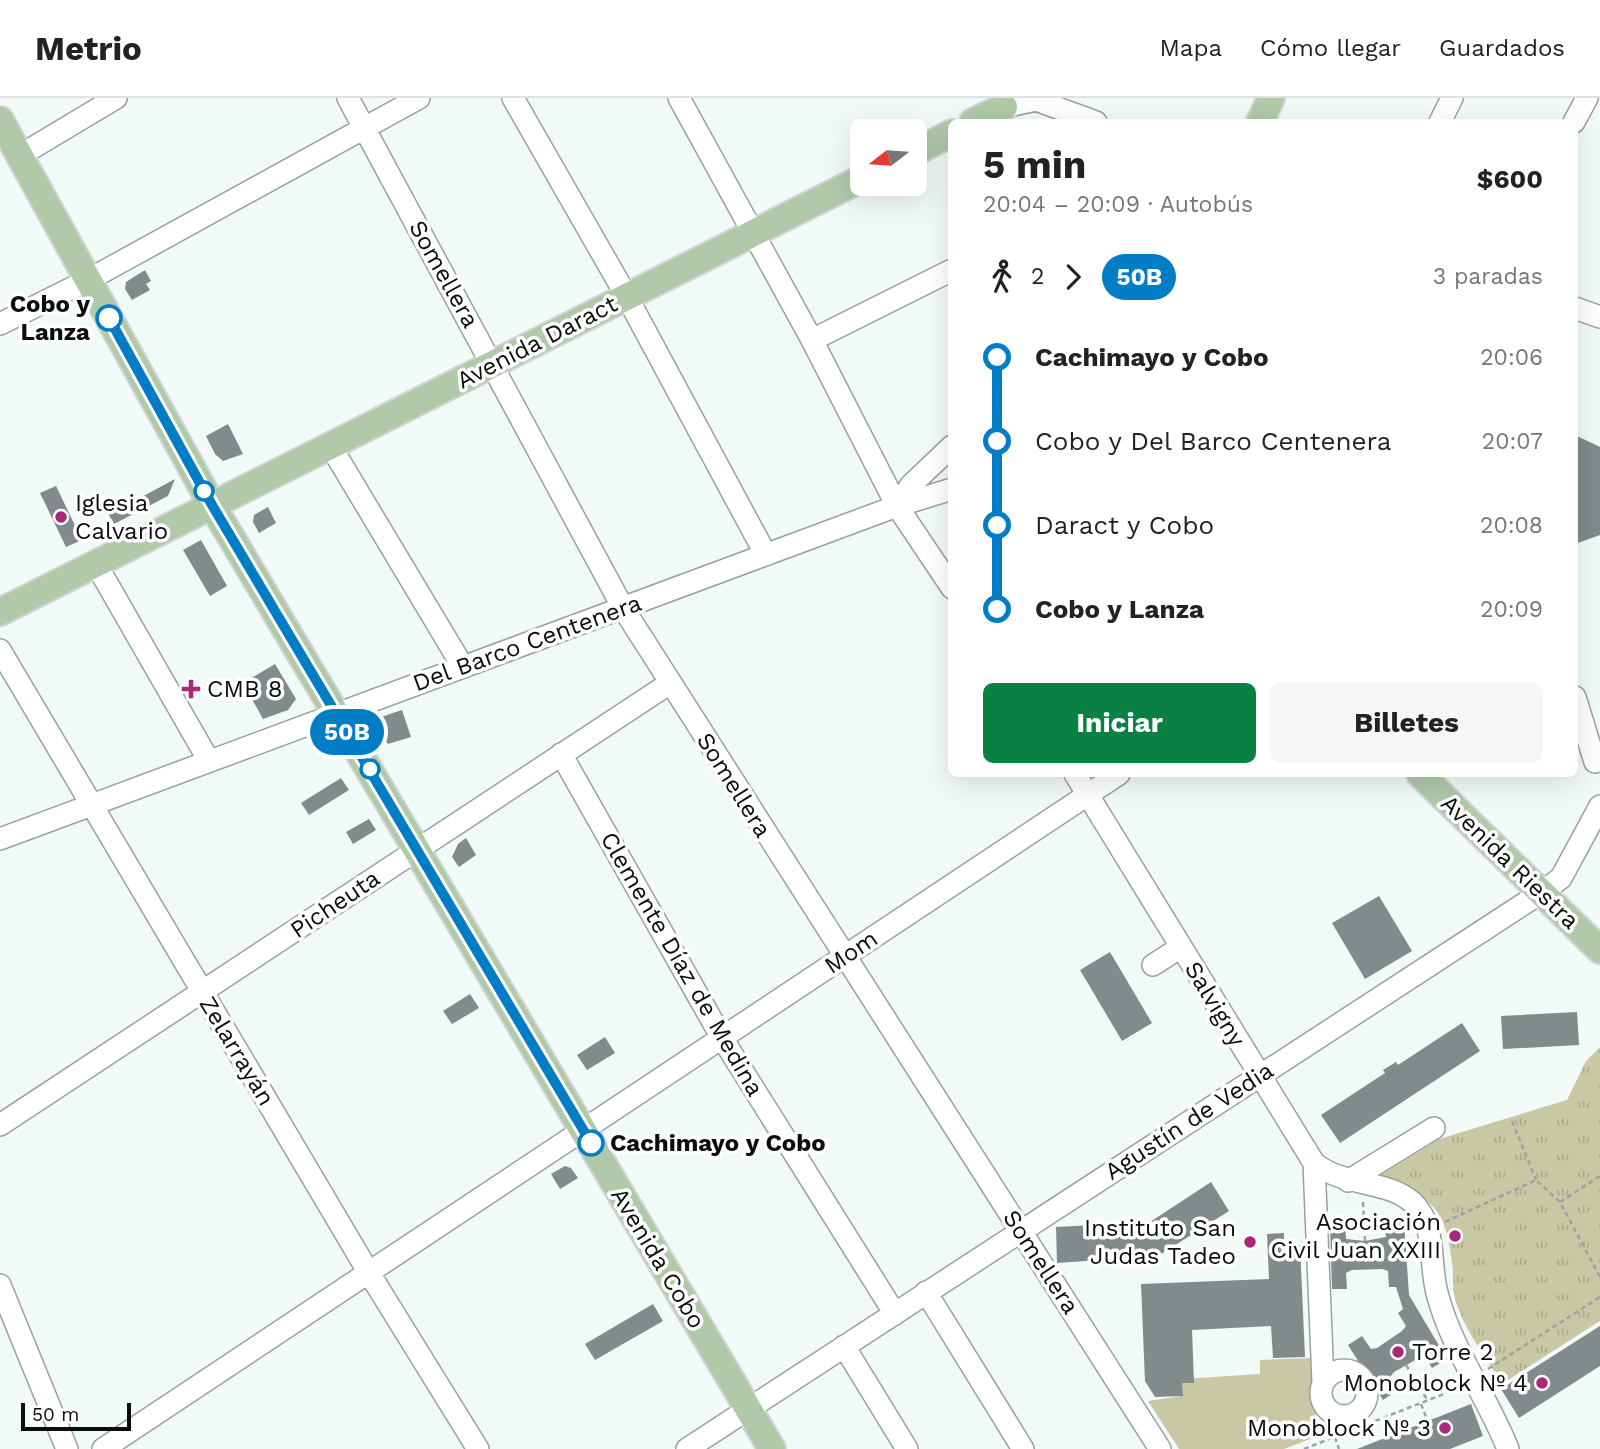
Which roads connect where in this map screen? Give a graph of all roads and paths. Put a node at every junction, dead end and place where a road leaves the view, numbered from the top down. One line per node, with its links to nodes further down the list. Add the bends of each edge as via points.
1 (116, 98): 19 (street)
2 (348, 98): 16 (street, Somellera)
3 (419, 98): 16 (street)
4 (513, 98): 24 (street)
5 (679, 98): 21 (street)
6 (1271, 98): 12 (main road)
7 (1452, 98): 13 (street)
8 (1587, 98): 14 (street)
9 (1004, 109): 10 (main road); 11 (street, via 1036,100)
10 (980, 119)
11 (1088, 119)
12 (1261, 119)
13 (1442, 119)
14 (1576, 119)
15 (0, 120): 19 (main road, Avenida Cobo)
16 (364, 128): 23 (street); 29 (street, Somellera)
17 (948, 135): 18 (main road)
18 (928, 145)
19 (19, 156): 23 (main road, Avenida Cobo)
20 (850, 184): 21 (main road, Avenida Daract)
21 (754, 232): 24 (main road, Avenida Daract); 28 (street)
22 (948, 272): 28 (street)
23 (88, 280): 27 (street); 33 (main road, Avenida Cobo)
24 (627, 297): 29 (main road, Avenida Daract); 35 (street)
25 (1578, 309): 26 (street)
26 (1600, 316)
27 (0, 324)
28 (812, 340): 34 (street)
29 (493, 364): 30 (main road, Avenida Daract); 38 (street, Somellera)
30 (330, 445): 33 (main road, Avenida Daract); 41 (street)
31 (948, 450): 34 (street, via 911,485)
32 (948, 490): 34 (street, Del Barco Centenera)
33 (212, 505): 36 (main road, Avenida Daract); 44 (main road, Avenida Cobo)
34 (897, 506): 35 (street, Del Barco Centenera); 37 (street)
35 (766, 555): 38 (street, Del Barco Centenera)
36 (96, 564): 39 (main road, Avenida Daract); 47 (street)
37 (948, 582)
38 (623, 608): 41 (street, Del Barco Centenera); 42 (street, Somellera)
39 (0, 612)
40 (0, 650): 53 (street, Zelarrayán)
41 (463, 667): 44 (street, Del Barco Centenera)
42 (670, 683): 45 (street, Picheuta); 60 (street, Somellera)
43 (1578, 706): 48 (street)
44 (336, 714): 47 (street, Del Barco Centenera); 56 (main road, Avenida Cobo)
45 (561, 754): 56 (street, Picheuta); 63 (street, Clemente Díaz de Medina)
46 (1578, 754): 48 (street)
47 (209, 761): 53 (street, Del Barco Centenera)
48 (1597, 763)
49 (1077, 777): 52 (street, Salvigny)
50 (1114, 777): 52 (street, Mom)
51 (1423, 777): 57 (main road, Avenida Riestra)
52 (1088, 793): 58 (street, Salvigny); 60 (street, Mom)
53 (91, 805): 55 (street, Del Barco Centenera); 62 (street, Zelarrayán)
54 (1599, 809): 57 (street, Agustín de Vedia, via 1561,878)
55 (0, 839)
56 (417, 849): 62 (street, Picheuta); 68 (main road, Avenida Cobo)
57 (1542, 892): 59 (main road, Avenida Riestra); 64 (street, Agustín de Vedia)
58 (1181, 947): 61 (street); 64 (street, Salvigny)
59 (1600, 950)
60 (843, 957): 63 (street, Mom); 75 (street, Somellera)
61 (1153, 965)
62 (202, 992): 66 (street, Picheuta); 77 (street, Zelarrayán)
63 (722, 1038): 68 (street, Mom); 81 (street, Clemente Díaz de Medina)
64 (1259, 1076): 69 (street, Salvigny); 75 (street, Agustín de Vedia)
65 (1512, 1121): 71 (path)
66 (0, 1125)
67 (1434, 1128): 72 (street)
68 (583, 1130): 77 (street, Mom); 89 (main road, Avenida Cobo)
69 (1314, 1163): 72 (street, Salvigny, via 1328,1174); 82 (street)
70 (1600, 1176): 73 (path)
71 (1536, 1181): 73 (path); 74 (path, via 1443,1223)
72 (1355, 1183): 74 (street, Salvigny, via 1400,1194 1422,1213); 76 (path)
73 (1560, 1202): 78 (path)
74 (1427, 1224): 101 (street, via 1443,1315)
75 (1021, 1230): 80 (street, Agustín de Vedia); 99 (street, Somellera)
76 (1365, 1241)
77 (369, 1272): 93 (street, Mom); 94 (street, Zelarrayán)
78 (1600, 1277)
79 (0, 1285): 92 (street)
80 (926, 1292): 81 (street, Agustín de Vedia); 98 (street)
81 (895, 1314): 83 (street, Agustín de Vedia)
82 (1321, 1333): 85 (street, via 1331,1354); 86 (street)
83 (844, 1346): 89 (street, Agustín de Vedia); 97 (street)
84 (1406, 1365): 87 (path)
85 (1349, 1370): 86 (street, via 1334,1372); 86 (street, via 1368,1393 1357,1413 1334,1415 1326,1406)
86 (1323, 1382)
87 (1429, 1401)
88 (1421, 1404): 90 (path)
89 (748, 1409): 95 (street, Agustín de Vedia); 96 (main road, Avenida Cobo)
90 (1428, 1422)
91 (1335, 1437): 100 (path)
92 (67, 1449)
93 (103, 1449)
94 (478, 1449)
95 (687, 1449)
96 (772, 1449)
97 (907, 1449)
98 (1023, 1449)
99 (1160, 1449)
100 (1339, 1449)
101 (1508, 1449)

